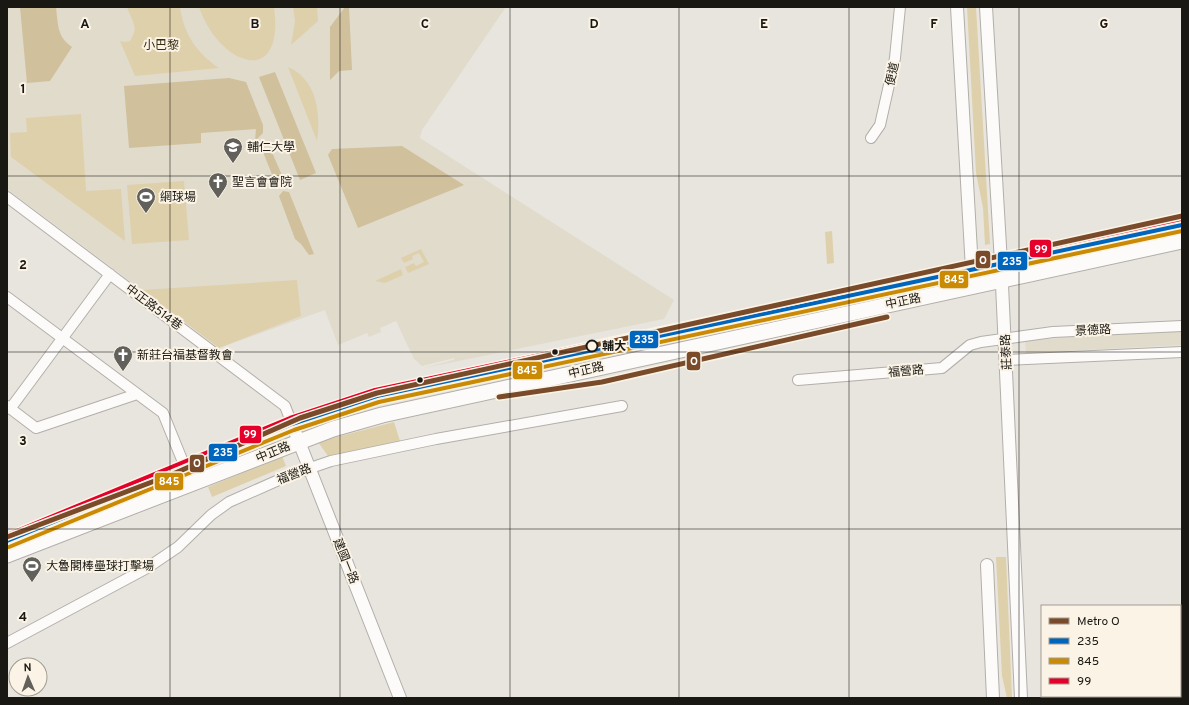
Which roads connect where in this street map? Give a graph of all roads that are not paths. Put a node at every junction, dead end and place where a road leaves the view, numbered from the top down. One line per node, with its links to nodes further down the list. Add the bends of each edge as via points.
1 (900, 7): 4 (street, 便道, via 892,73 880,125)
2 (957, 7): 9 (street)
3 (986, 7): 8 (street, 莊泰路)
4 (871, 138)
5 (9, 201): 10 (street, 中正路514巷)
6 (1182, 225): 8 (main road, 中正路)
7 (1182, 240): 11 (main road, 中正路)
8 (1001, 263): 9 (main road, 中正路); 11 (street, 莊泰路)
9 (972, 270): 12 (street); 20 (main road, 中正路)
10 (110, 274): 15 (street); 25 (street, 中正路514巷, via 285,406)
11 (1002, 280): 12 (main road, 中正路); 16 (street, 莊泰路)
12 (973, 287): 24 (main road, 中正路)
13 (7, 297): 15 (street)
14 (1182, 326): 16 (street, 景德路, via 1075,331)
15 (63, 338): 21 (street); 23 (street)
16 (1005, 339): 18 (street, 莊泰路); 19 (street, 福營路, via 970,345 942,368)
17 (1182, 352): 18 (street)
18 (1006, 360): 35 (street, 莊泰路)
19 (798, 380)
20 (398, 392): 24 (main road); 25 (main road, 中正路, via 377,396)
21 (137, 394): 23 (street, via 36,428); 27 (street, via 162,413)
22 (622, 406): 28 (street, 福營路, via 436,439)
23 (9, 408)
24 (403, 410): 26 (main road, 中正路, via 333,429)
25 (292, 424): 26 (street, 建國一路); 27 (main road, 中正路)
26 (299, 442): 28 (street, 建國一路); 30 (main road, 中正路)
27 (185, 467): 29 (main road, 中正路)
28 (309, 468): 32 (street, 福營路, via 229,502 211,515 178,547 147,568); 33 (street, 建國一路)
29 (7, 541)
30 (7, 555)
31 (987, 565): 34 (street)
32 (7, 644)
33 (400, 698)
34 (993, 698)
35 (1021, 698)

